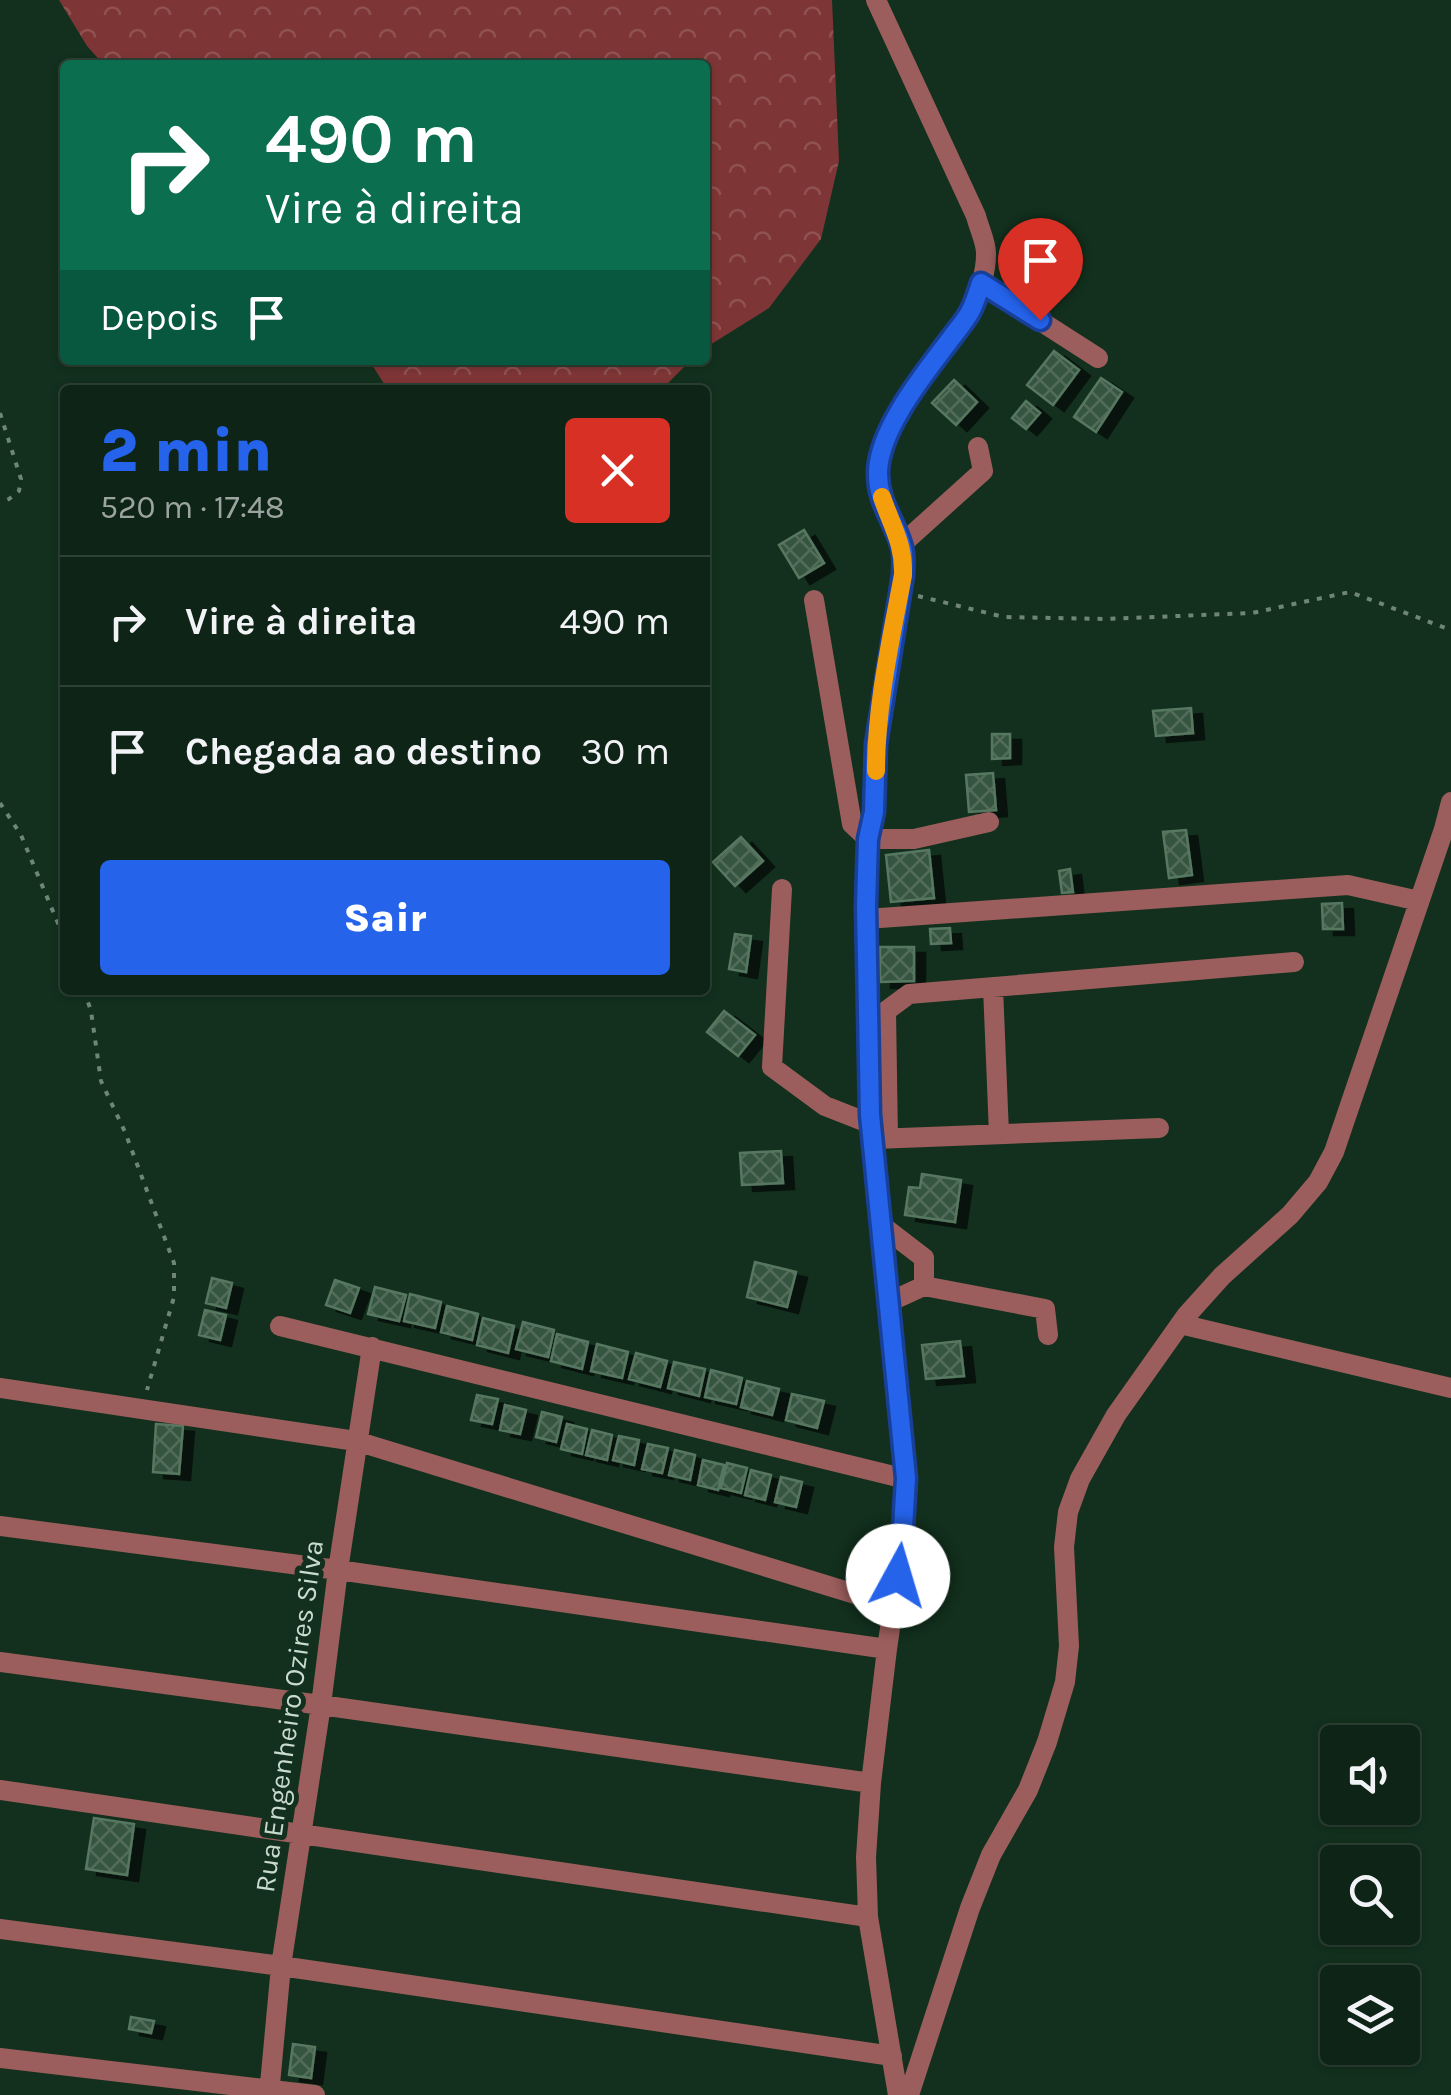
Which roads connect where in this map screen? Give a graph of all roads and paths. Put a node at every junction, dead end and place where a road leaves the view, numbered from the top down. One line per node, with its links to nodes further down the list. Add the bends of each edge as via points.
1 (876, 0): 2 (street, via 976,216 986,252)
2 (981, 283): 3 (street); 7 (street, via 970,313 885,438 878,475)
3 (1098, 358)
4 (0, 413): 6 (path, via 22,478 19,492)
5 (978, 448): 7 (street, via 983,471)
6 (0, 503)
7 (902, 544): 8 (street)
8 (900, 592): 10 (path, via 1004,618 1104,619 1252,614 1350,592); 14 (street)
9 (814, 600): 14 (street, via 852,824)
10 (1451, 630)
11 (1451, 802): 16 (street)
12 (0, 803): 18 (path, via 22,834)
13 (989, 822): 14 (street, via 914,838)
14 (868, 839): 17 (street)
15 (782, 889): 23 (street, via 772,1068)
16 (1419, 901): 17 (street, via 1348,885); 28 (street, via 1318,1182)
17 (866, 920): 23 (street)
18 (60, 928)
19 (1294, 962): 20 (street)
20 (993, 987): 23 (street, via 909,994 886,1011); 24 (street)
21 (86, 995): 34 (path, via 101,1080 174,1263 174,1296)
22 (1159, 1128): 24 (street)
23 (877, 1134): 24 (street); 25 (street)
24 (999, 1134)
25 (881, 1226): 26 (street, via 924,1258); 27 (street)
26 (924, 1286): 27 (street); 30 (street, via 1045,1309)
27 (889, 1302): 36 (street)
28 (1180, 1324): 33 (street); 54 (street, via 1116,1415 1068,1512 1065,1682 1028,1790 970,1908)
29 (280, 1326): 31 (street)
30 (1048, 1335)
31 (372, 1346): 35 (street, Rua Engenheiro Ozires Silva); 36 (street)
32 (0, 1388): 34 (street)
33 (1451, 1388)
34 (142, 1409): 35 (street)
35 (356, 1442): 38 (street, Rua Engenheiro Ozires Silva); 39 (street)
36 (906, 1478): 39 (street)
37 (0, 1526): 38 (street)
38 (338, 1570): 40 (street); 42 (street, Rua Engenheiro Ozires Silva)
39 (894, 1606): 40 (street)
40 (886, 1648): 43 (street)
41 (0, 1662): 42 (street)
42 (321, 1704): 43 (street); 45 (street, Rua Engenheiro Ozires Silva)
43 (871, 1783): 46 (street)
44 (0, 1790): 45 (street)
45 (300, 1835): 46 (street); 48 (street, Rua Engenheiro Ozires Silva)
46 (868, 1917): 49 (street)
47 (0, 1929): 48 (street)
48 (281, 1966): 49 (street); 51 (street, Rua Engenheiro Ozires Silva)
49 (892, 2056): 53 (street)
50 (0, 2058): 51 (street)
51 (270, 2092): 52 (street)
52 (315, 2095)
53 (898, 2095)
54 (909, 2095)

